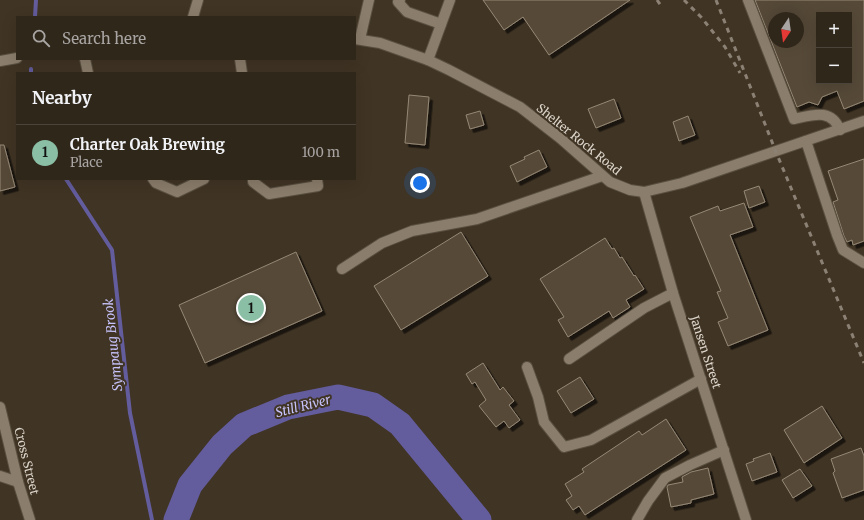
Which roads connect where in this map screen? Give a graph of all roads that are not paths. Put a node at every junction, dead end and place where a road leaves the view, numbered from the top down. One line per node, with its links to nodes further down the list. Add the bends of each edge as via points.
1 (198, 0): 6 (street)
2 (368, 0): 8 (street)
3 (400, 0): 7 (street, via 398,2 407,12)
4 (450, 0): 7 (street)
5 (748, 0): 17 (street, via 794,119 825,114 837,122)
6 (194, 16)
7 (441, 24): 12 (street)
8 (358, 39): 12 (street, Shelter Rock Road, via 380,42)
9 (16, 58): 13 (street)
10 (85, 60): 14 (street)
11 (240, 60): 15 (street)
12 (428, 60): 19 (street, Shelter Rock Road, via 520,107 560,138)
13 (0, 61)
14 (88, 72)
15 (242, 72)
16 (864, 122): 17 (street, Shelter Rock Road)
17 (840, 130): 18 (street, Shelter Rock Road)
18 (806, 141): 24 (street, Shelter Rock Road, via 682,183); 25 (street, via 843,250)
19 (602, 176): 24 (street, Shelter Rock Road, via 619,187); 26 (street, via 477,219 412,231 382,243)
20 (154, 180): 21 (street, via 177,192)
21 (202, 180)
22 (253, 180): 23 (street, via 268,194 318,186)
23 (317, 180)
24 (644, 192): 27 (street, Jansen Street)
25 (864, 263)
26 (342, 269)
27 (673, 293): 28 (street, via 644,308); 30 (street, Jansen Street)
28 (569, 359)
29 (527, 367): 30 (street, via 544,422 564,447 591,440)
30 (701, 379): 32 (street, Jansen Street)
31 (0, 407): 34 (street, Cross Street)
32 (724, 450): 36 (street, via 665,478); 37 (street, Jansen Street)
33 (0, 476): 34 (street)
34 (18, 482): 35 (street, Cross Street)
35 (30, 520)
36 (637, 520)
37 (746, 520)

